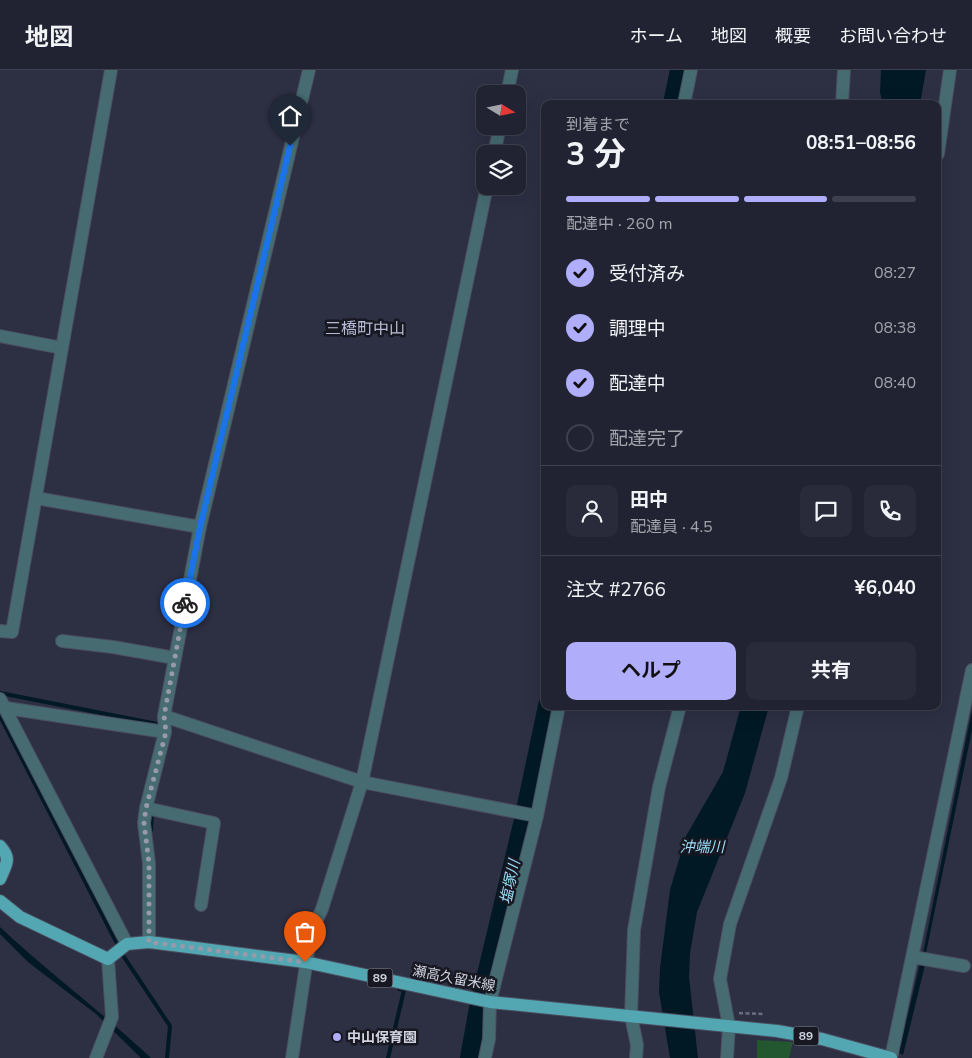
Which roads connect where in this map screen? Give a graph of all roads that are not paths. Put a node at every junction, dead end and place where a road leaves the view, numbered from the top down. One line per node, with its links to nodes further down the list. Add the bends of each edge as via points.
1 (111, 70): 13 (street)
2 (309, 70): 15 (street)
3 (512, 70): 7 (street)
4 (691, 70): 8 (street)
5 (844, 70): 9 (street)
6 (950, 70): 10 (street)
7 (509, 85)
8 (685, 100)
9 (842, 100)
10 (941, 133)
11 (485, 195): 26 (street)
12 (0, 336): 13 (street)
13 (62, 348): 14 (street)
14 (36, 498): 15 (street); 16 (street, via 12,632)
15 (200, 527): 18 (street)
16 (0, 631)
17 (62, 641): 18 (street)
18 (175, 658): 24 (street)
19 (972, 670): 35 (street)
20 (558, 710): 28 (street)
21 (679, 710): 39 (street, via 659,787 634,930)
22 (797, 710): 40 (street, via 781,778 730,924 720,979 726,1012)
23 (5, 712): 25 (street); 34 (street)
24 (164, 716): 25 (street); 26 (street)
25 (166, 732): 27 (street)
26 (362, 782): 28 (street); 36 (street, via 322,909 310,932)
27 (146, 808): 32 (street, via 214,822); 33 (street)
28 (537, 816): 38 (street)
29 (0, 846): 30 (main road, via 8,859)
30 (0, 879)
31 (0, 901): 34 (main road, via 20,917)
32 (201, 905)
33 (149, 942): 34 (main road, 瀬高久留米線 / 89); 36 (main road, 瀬高久留米線 / 89)
34 (118, 951): 41 (street, via 112,1017)
35 (913, 957): 37 (street); 46 (street)
36 (305, 962): 38 (main road, 瀬高久留米線 / 89); 42 (street)
37 (964, 966)
38 (490, 1002): 39 (main road, 瀬高久留米線 / 89); 43 (street)
39 (635, 1016): 40 (main road, 瀬高久留米線 / 89); 44 (street)
40 (724, 1026): 45 (street); 46 (main road, 瀬高久留米線 / 89, via 822,1039)
41 (96, 1058)
42 (292, 1058)
43 (486, 1058)
44 (636, 1058)
45 (727, 1058)
46 (891, 1058)

